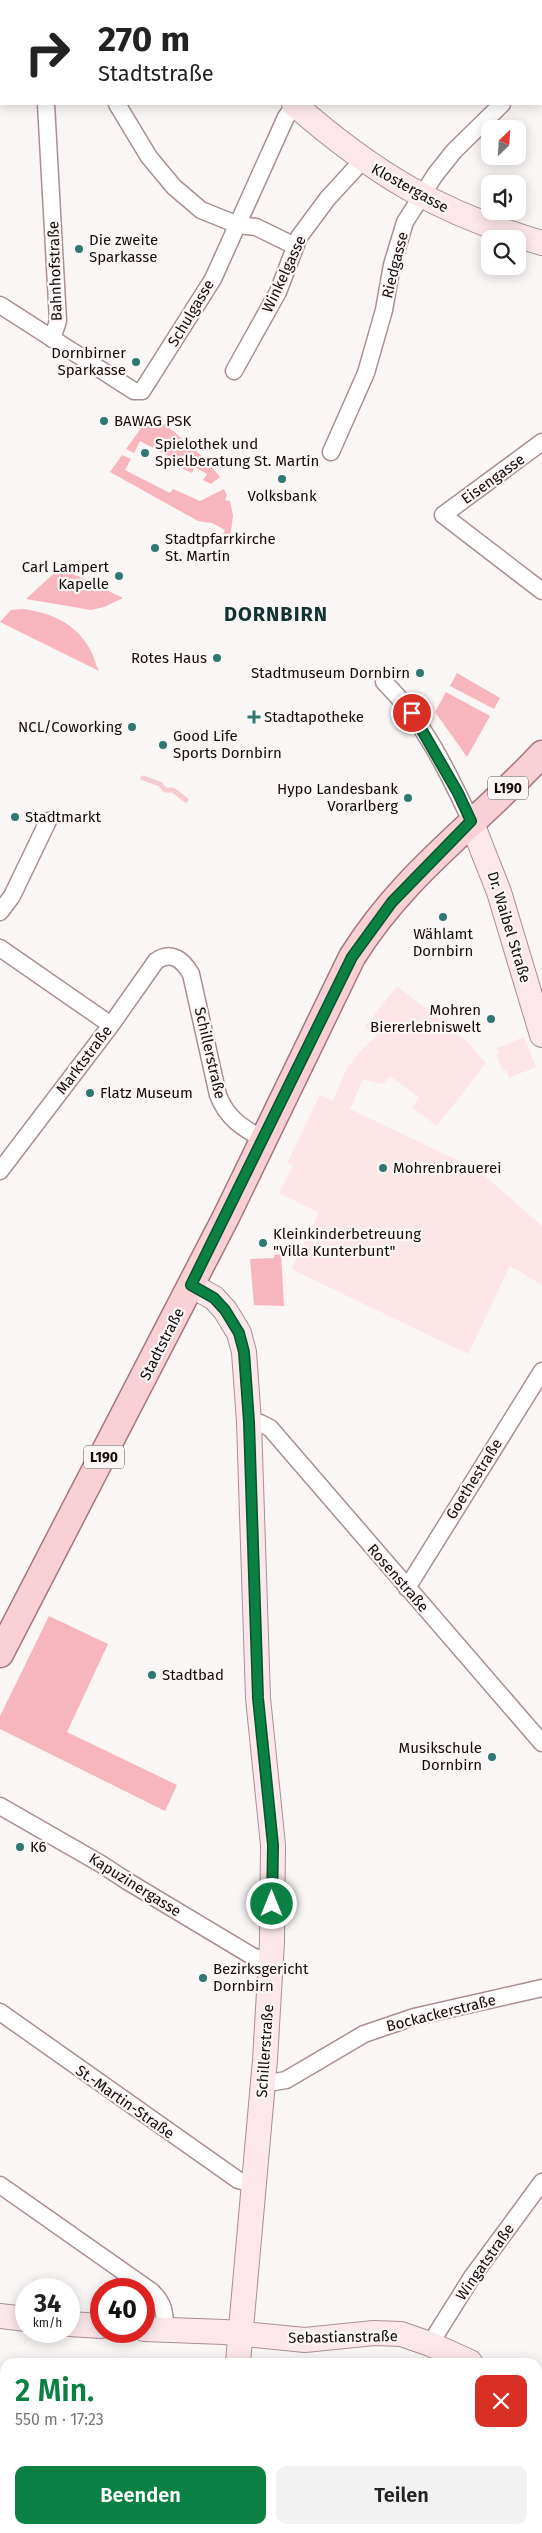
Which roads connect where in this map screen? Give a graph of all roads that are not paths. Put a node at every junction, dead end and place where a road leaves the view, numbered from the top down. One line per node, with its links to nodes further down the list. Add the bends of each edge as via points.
1 (46, 105): 12 (street, Bahnhofstraße, via 58,321)
2 (118, 105): 8 (street, via 149,157 174,187 202,210)
3 (293, 105): 8 (street, Schulgasse)
4 (295, 105): 6 (street, Klostergasse)
5 (501, 105): 7 (street, Riedgasse, via 454,151)
6 (362, 161): 7 (street, Klostergasse); 10 (street, Winkelgasse, via 328,198)
7 (420, 196): 9 (street, Klostergasse, via 504,232); 16 (street, Riedgasse, via 406,222 392,265 384,310 366,373)
8 (238, 225): 10 (street, via 256,227); 14 (street, Schulgasse, via 213,279 165,357 142,391)
9 (542, 243)
10 (295, 246): 13 (street, Winkelgasse, via 278,292)
11 (0, 304): 12 (street)
12 (52, 339): 14 (street, Bahnhofstraße)
13 (234, 372)
14 (134, 391)
15 (542, 442): 17 (street, Eisengasse, via 444,515)
16 (332, 452)
17 (542, 591)
18 (384, 682): 21 (street, via 402,699 421,726)
19 (542, 754): 21 (main road, Stadtstraße / L190)
20 (48, 821): 22 (street, via 12,896)
21 (471, 821): 26 (street, Dr. Waibel Straße, via 496,884); 27 (main road, Stadtstraße / L190, via 399,893 367,933 339,982)
22 (0, 912)
23 (0, 948): 25 (street)
24 (167, 956): 25 (street, Marktstraße, via 156,961); 27 (street, Schillerstraße, via 182,960 191,974 224,1110 244,1129)
25 (111, 1026): 28 (street, Marktstraße)
26 (542, 1035)
27 (264, 1140): 29 (main road, Stadtstraße / L190)
28 (0, 1171)
29 (188, 1292): 31 (street, Schillerstraße, via 214,1298 239,1333 244,1352); 33 (main road, Stadtstraße / L190)
30 (542, 1371): 32 (street, Goethestraße)
31 (249, 1422): 32 (street, Rosenstraße, via 270,1428); 36 (street, Schillerstraße, via 258,1698 273,1845)
32 (406, 1588): 34 (street, Rosenstraße)
33 (0, 1654)
34 (542, 1743)
35 (0, 1806): 36 (street, Kapuzinergasse, via 252,1956)
36 (270, 1962): 39 (street, Schillerstraße)
37 (542, 1988): 39 (street, Bockackerstraße, via 414,2016 362,2035 286,2080)
38 (0, 2012): 41 (street, St.-Martin-Straße, via 230,2175)
39 (263, 2084): 41 (street, Schillerstraße)
40 (542, 2182): 50 (street, Wingatstraße, via 472,2277)
41 (254, 2184): 49 (street, Schillerstraße)
42 (0, 2185): 43 (street)
43 (132, 2278)
44 (155, 2295): 47 (street, via 165,2310)
45 (0, 2316): 46 (street)
46 (15, 2318)
47 (155, 2327)
48 (155, 2329): 49 (street, Sebastianstraße)
49 (242, 2333): 50 (street, Sebastianstraße, via 305,2340 374,2333 400,2334); 51 (street, Schillerstraße)
50 (430, 2344): 52 (street, Sebastianstraße)
51 (239, 2358)
52 (461, 2358)

